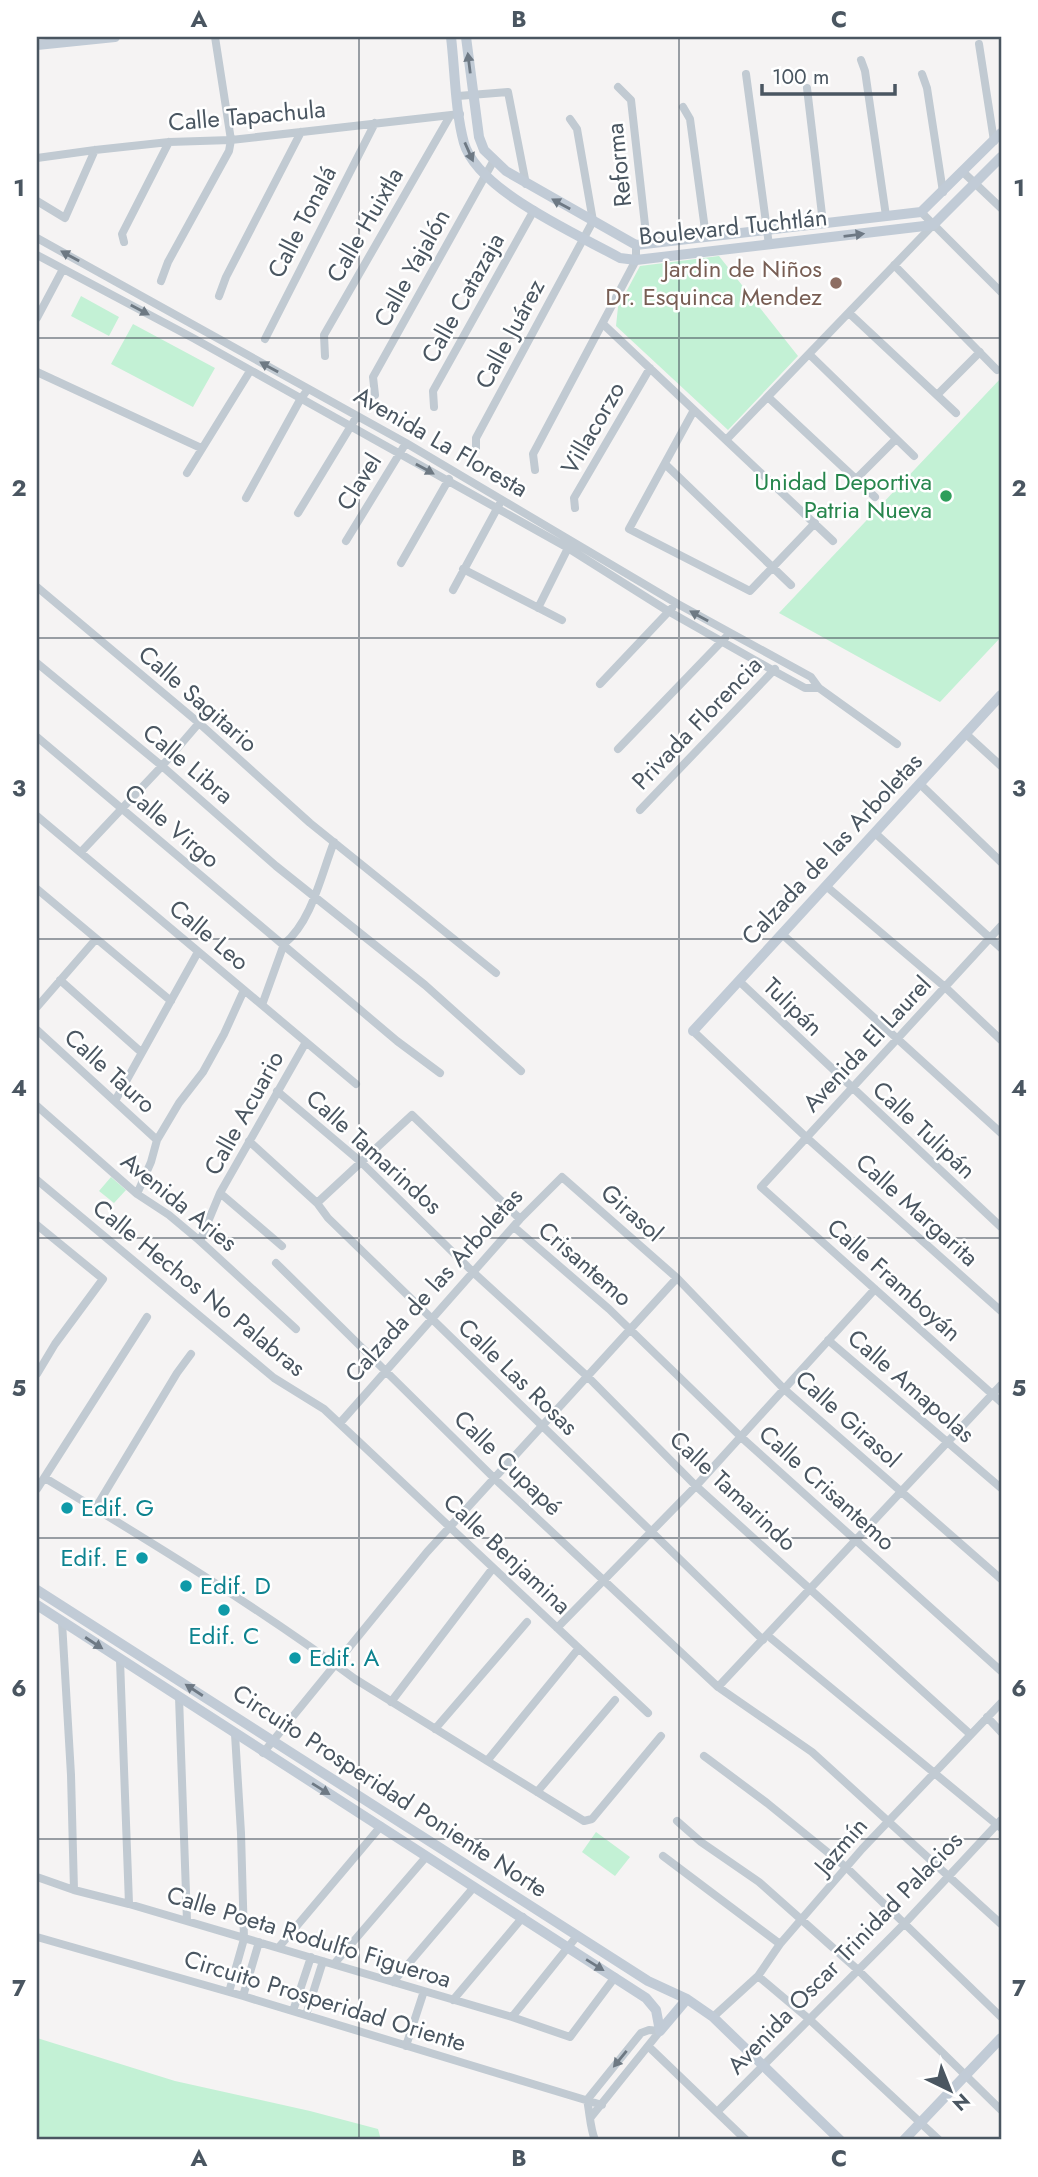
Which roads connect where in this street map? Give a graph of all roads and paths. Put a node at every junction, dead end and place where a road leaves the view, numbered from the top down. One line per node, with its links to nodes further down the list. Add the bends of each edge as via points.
1 (115, 37): 6 (street)
2 (215, 37): 20 (street)
3 (451, 37): 13 (street, Boulevard Tuchtlán)
4 (466, 37): 12 (street, Boulevard Tuchtlán, one-way to 4)
5 (979, 44): 19 (street)
6 (37, 45)
7 (861, 60): 35 (street)
8 (747, 74): 39 (street)
9 (922, 74): 30 (street)
10 (618, 87): 44 (street, Reforma, via 631,100)
11 (807, 88): 37 (street)
12 (473, 95): 13 (street); 25 (street, Boulevard Tuchtlán, via 479,137); 28 (street, via 508,92)
13 (458, 96): 15 (street, Boulevard Tuchtlán)
14 (683, 107): 40 (street, via 691,119)
15 (455, 116): 17 (street, Calle Tapachula); 27 (street, Boulevard Tuchtlán, one-way to 27, via 464,144); 59 (street, Calle Huixtla, via 324,335)
16 (570, 119): 36 (street, via 577,129)
17 (375, 123): 18 (street, Calle Tapachula); 56 (street, Calle Tonalá)
18 (302, 132): 20 (street, Calle Tapachula); 52 (street)
19 (997, 137): 26 (street)
20 (230, 140): 21 (street, Calle Tapachula); 50 (street, via 229,151)
21 (169, 142): 22 (street, Calle Tapachula); 43 (street, via 122,234)
22 (95, 150): 24 (street, Calle Tapachula); 31 (street, via 65,218)
23 (1001, 157): 29 (street)
24 (37, 158)
25 (494, 160): 27 (street, Calle Yajalón); 28 (street, Boulevard Tuchtlán)
26 (963, 172): 29 (street); 30 (street)
27 (485, 177): 33 (street, Boulevard Tuchtlán); 66 (street, Calle Yajalón, via 373,377)
28 (526, 184): 36 (street, Boulevard Tuchtlán, one-way to 28)
29 (976, 184): 32 (street); 38 (street)
30 (943, 192): 34 (street)
31 (37, 201)
32 (1001, 208)
33 (534, 210): 42 (street, Boulevard Tuchtlán); 69 (street, Calle Catazaja, via 433,391)
34 (921, 212): 35 (street, Boulevard Tuchtlán); 38 (street)
35 (886, 216): 37 (street, Boulevard Tuchtlán)
36 (593, 221): 42 (street, Calle Juárez); 44 (street, Boulevard Tuchtlán)
37 (823, 223): 39 (street, Boulevard Tuchtlán)
38 (933, 225): 45 (street, Boulevard Tuchtlán, one-way to 38); 48 (street); 51 (street)
39 (768, 230): 40 (street, Boulevard Tuchtlán); 45 (street)
40 (706, 237): 44 (street, Boulevard Tuchtlán)
41 (37, 238): 64 (street, Avenida La Floresta, one-way to 41)
42 (584, 238): 47 (street, Boulevard Tuchtlán, via 620,258); 78 (street, Calle Juárez, via 476,438)
43 (124, 242)
44 (642, 244): 47 (street, Reforma)
45 (769, 245): 47 (street, Boulevard Tuchtlán)
46 (37, 256): 49 (street, Avenida La Floresta)
47 (636, 260): 55 (street)
48 (894, 265): 53 (street); 57 (street)
49 (62, 269): 54 (street); 62 (street, Avenida La Floresta, one-way to 62)
50 (161, 281)
51 (1001, 292)
52 (219, 296)
53 (849, 313): 58 (street); 65 (street)
54 (37, 318)
55 (603, 324): 60 (street); 82 (street, via 533,454)
56 (265, 340)
57 (980, 352): 61 (street); 65 (street)
58 (809, 354): 67 (street); 74 (street)
59 (325, 356)
60 (650, 368): 70 (street); 90 (street, Villacorzo, via 574,498)
61 (997, 370)
62 (250, 371): 68 (street, Avenida La Floresta); 77 (street)
63 (37, 372): 77 (street)
64 (309, 389): 68 (street); 72 (street, Avenida La Floresta)
65 (937, 395): 71 (street)
66 (375, 396)
67 (768, 397): 75 (street); 85 (street)
68 (300, 400): 73 (street, Avenida La Floresta); 88 (street)
69 (434, 407)
70 (694, 410): 75 (street); 81 (street)
71 (956, 413)
72 (357, 416): 73 (street); 76 (street, Avenida La Floresta)
73 (351, 428): 79 (street, Avenida La Floresta); 92 (street)
74 (896, 439): 80 (street); 85 (street)
75 (726, 440): 93 (street)
76 (407, 443): 79 (street, Clavel); 83 (street, Avenida La Floresta)
77 (201, 448): 84 (street)
78 (476, 450)
79 (399, 454): 86 (street, Avenida La Floresta, one-way to 86); 94 (street, Clavel)
80 (914, 456)
81 (665, 464): 98 (street); 98 (street, via 629,529 750,591)
82 (536, 470)
83 (456, 472): 86 (street); 89 (street, Avenida La Floresta)
84 (187, 473)
85 (856, 479): 87 (street)
86 (447, 481): 91 (street, Avenida La Floresta); 97 (street)
87 (875, 497)
88 (246, 498)
89 (503, 500): 91 (street); 96 (street, Avenida La Floresta)
90 (575, 508)
91 (496, 509): 96 (street, Avenida La Floresta); 99 (street)
92 (298, 513)
93 (815, 523): 95 (street); 98 (street)
94 (345, 541)
95 (833, 541)
96 (571, 545): 100 (street, Avenida La Floresta); 101 (street, Avenida La Floresta); 106 (street)
97 (401, 563)
98 (773, 567): 102 (street)
99 (463, 569): 104 (street); 106 (street)
100 (630, 575): 101 (street); 105 (street, Avenida La Floresta)
101 (624, 582): 107 (street, Avenida La Floresta)
102 (791, 585)
103 (37, 587): 117 (street, Calle Sagitario)
104 (453, 590)
105 (676, 603): 107 (street); 109 (street, Avenida La Floresta, one-way to 105)
106 (538, 608): 108 (street)
107 (668, 611): 110 (street, Avenida La Floresta); 114 (street)
108 (562, 620)
109 (729, 633): 110 (street); 111 (street, Avenida La Floresta)
110 (721, 641): 113 (street, Avenida La Floresta); 121 (street)
111 (782, 662): 113 (street, Privada Florencia); 115 (street, Avenida La Floresta, via 811,677)
112 (37, 663): 123 (street, Calle Libra)
113 (774, 671): 115 (street, Avenida La Floresta, via 805,688); 126 (street, Privada Florencia)
114 (600, 684)
115 (819, 688): 120 (street, Avenida La Floresta)
116 (1001, 695): 118 (street, Calzada de las Arboletas)
117 (199, 723): 123 (street); 129 (street, Calle Sagitario)
118 (966, 734): 122 (street); 124 (street, Calzada de las Arboletas)
119 (37, 737): 125 (street, Calle Virgo)
120 (897, 744)
121 (618, 749)
122 (1001, 765)
123 (162, 766): 125 (street); 134 (street, Calle Libra)
124 (920, 784): 128 (street, Calzada de las Arboletas); 131 (street)
125 (122, 810): 130 (street); 139 (street, Calle Virgo)
126 (640, 810)
127 (37, 816): 130 (street, Calle Leo)
128 (875, 833): 132 (street, Calzada de las Arboletas); 137 (street)
129 (334, 842): 134 (street); 142 (street, Calle Sagitario)
130 (81, 852): 141 (street, Calle Leo)
131 (1001, 862)
132 (826, 886): 136 (street, Calzada de las Arboletas); 145 (street)
133 (37, 889): 138 (street)
134 (313, 895): 139 (street, via 308,913); 156 (street, Calle Libra, via 425,985)
135 (1001, 926): 137 (street, Avenida El Laurel)
136 (782, 934): 144 (street, Calzada de las Arboletas); 152 (street)
137 (990, 938): 140 (street); 145 (street, Avenida El Laurel)
138 (96, 939): 143 (street); 147 (street)
139 (284, 944): 148 (street); 157 (street, Calle Virgo)
140 (1001, 948)
141 (198, 952): 146 (street, Calle Leo); 147 (street)
142 (496, 973)
143 (60, 980): 149 (street); 155 (street)
144 (738, 981): 151 (street, Calzada de las Arboletas); 159 (street, Tulipán)
145 (945, 987): 152 (street, Avenida El Laurel); 153 (street)
146 (244, 990): 148 (street, Calle Leo); 165 (street, via 203,1072)
147 (171, 1001): 155 (street)
148 (262, 1005): 154 (street, Calle Leo)
149 (37, 1007)
150 (37, 1030): 161 (street, Calle Tauro)
151 (693, 1031): 164 (street, Calle Margarita)
152 (898, 1038): 159 (street, Avenida El Laurel); 163 (street)
153 (1001, 1040)
154 (306, 1042): 158 (street, Calle Leo); 160 (street, Calle Acuario)
155 (141, 1052): 161 (street)
156 (521, 1071)
157 (440, 1073)
158 (356, 1084)
159 (852, 1089): 164 (street, Avenida El Laurel); 177 (street, Calle Tulipán)
160 (277, 1091): 166 (street, Calle Acuario); 167 (street, Calle Tamarindos)
161 (114, 1101): 165 (street, Calle Tauro)
162 (37, 1106): 172 (street, Avenida Aries)
163 (1001, 1133)
164 (807, 1138): 170 (street, Avenida El Laurel); 184 (street, Calle Margarita)
165 (157, 1140): 172 (street)
166 (248, 1141): 171 (street, Calle Acuario); 173 (street, Calle Las Rosas)
167 (361, 1162): 173 (street); 174 (street, via 412,1115); 181 (street, Calle Tamarindos)
168 (562, 1177): 174 (street, Calzada de las Arboletas); 182 (street, Girasol)
169 (37, 1180): 198 (street, Calle Hechos No Palabras, via 274,1378)
170 (761, 1187): 183 (street, Calle Framboyán)
171 (220, 1193): 178 (street, Calle Acuario); 179 (street)
172 (136, 1194): 178 (street, Avenida Aries)
173 (317, 1203): 186 (street, Calle Las Rosas)
174 (520, 1219): 176 (street, Calzada de las Arboletas)
175 (37, 1225): 192 (street, via 103,1279)
176 (514, 1227): 181 (street, Calzada de las Arboletas); 188 (street, Crisantemo)
177 (1001, 1227)
178 (200, 1241): 187 (street, Avenida Aries)
179 (282, 1246)
180 (276, 1263): 191 (street, Calle Cupapé)
181 (474, 1272): 186 (street, Calzada de las Arboletas); 193 (street, Calle Tamarindo)
182 (677, 1278): 188 (street); 195 (street, Calle Girasol)
183 (875, 1289): 189 (street); 196 (street, Calle Framboyán)
184 (1001, 1311)
185 (148, 1317): 202 (street)
186 (431, 1319): 191 (street, Calzada de las Arboletas); 199 (street, Calle Las Rosas)
187 (296, 1329)
188 (630, 1330): 193 (street); 200 (street, Calle Crisantemo)
189 (828, 1340): 195 (street); 201 (street, Calle Amapolas)
190 (191, 1354): 208 (street)
191 (385, 1370): 198 (street, Calzada de las Arboletas); 203 (street, Calle Cupapé)
192 (37, 1374)
193 (588, 1377): 199 (street); 204 (street, Calle Tamarindo)
194 (1001, 1385): 196 (street)
195 (784, 1389): 200 (street); 207 (street, Calle Girasol)
196 (992, 1394): 197 (street, Calle Framboyán); 201 (street)
197 (1001, 1402)
198 (340, 1423): 209 (street, Calle Benjamina)
199 (541, 1426): 203 (street); 210 (street, Calle Las Rosas)
200 (741, 1437): 204 (street); 211 (street, Calle Crisantemo)
201 (947, 1442): 205 (street, Calle Amapolas); 207 (street)
202 (45, 1478): 206 (street); 208 (street)
203 (494, 1478): 209 (street); 214 (street, Calle Cupapé)
204 (696, 1486): 210 (street); 215 (street, Calle Tamarindo)
205 (1001, 1488)
206 (37, 1489)
207 (901, 1492): 211 (street); 213 (street, Calle Girasol)
208 (95, 1509): 224 (street, via 188,1565)
209 (449, 1527): 212 (street, Calle Benjamina); 224 (street)
210 (650, 1532): 214 (street); 221 (street, Calle Las Rosas)
211 (856, 1540): 215 (street); 225 (street, Calle Crisantemo)
212 (493, 1568): 220 (street, Calle Benjamina); 229 (street)
213 (1001, 1579)
214 (604, 1580): 220 (street); 226 (street, Calle Cupapé)
215 (810, 1589): 221 (street); 236 (street, Calle Tamarindo)
216 (37, 1590): 238 (street, Circuito Prosperidad Poniente Norte, one-way to 216)
217 (37, 1605): 218 (street, Circuito Prosperidad Poniente Norte)
218 (62, 1622): 223 (street, Circuito Prosperidad Poniente Norte, one-way to 223); 254 (street)
219 (527, 1622): 233 (street)
220 (557, 1628): 222 (street, Calle Benjamina)
221 (765, 1637): 226 (street); 242 (street, Calle Las Rosas)
222 (579, 1648): 231 (street, Calle Benjamina); 241 (street)
223 (120, 1660): 227 (street, Circuito Prosperidad Poniente Norte); 255 (street)
224 (336, 1665): 229 (street); 238 (street)
225 (1001, 1671)
226 (718, 1687): 245 (street, Calle Cupapé, via 812,1752)
227 (179, 1697): 235 (street, Circuito Prosperidad Poniente Norte); 258 (street)
228 (615, 1700): 243 (street)
229 (391, 1702): 233 (street)
230 (1001, 1703): 232 (street, Jazmín)
231 (649, 1713)
232 (987, 1717): 234 (street); 236 (street, Jazmín)
233 (435, 1729): 241 (street)
234 (1001, 1732)
235 (235, 1734): 239 (street, Circuito Prosperidad Poniente Norte); 263 (street)
236 (970, 1734): 242 (street, Jazmín)
237 (661, 1736): 243 (street, via 592,1819 584,1821)
238 (272, 1740): 239 (street); 261 (street, Circuito Prosperidad Poniente Norte)
239 (263, 1753): 247 (street, Circuito Prosperidad Poniente Norte, one-way to 247)
240 (704, 1756): 250 (street)
241 (487, 1761): 243 (street)
242 (936, 1774): 245 (street, Jazmín); 246 (street, Calle Las Rosas)
243 (537, 1792)
244 (677, 1821): 257 (street, via 759,1881)
245 (888, 1822): 250 (street, Jazmín); 251 (street, Calle Cupapé)
246 (1000, 1824): 251 (street, Avenida Oscar Trinidad Palacios)
247 (381, 1826): 249 (street, Circuito Prosperidad Poniente Norte); 266 (street)
248 (663, 1856): 265 (street)
249 (426, 1857): 253 (street, Circuito Prosperidad Poniente Norte); 270 (street)
250 (847, 1868): 257 (street, Jazmín); 259 (street)
251 (949, 1875): 259 (street, Avenida Oscar Trinidad Palacios); 260 (street, Calle Cupapé)
252 (37, 1877): 254 (street, Calle Poeta Rodulfo Figueroa)
253 (474, 1887): 256 (street, Circuito Prosperidad Poniente Norte); 274 (street)
254 (74, 1890): 255 (street, Calle Poeta Rodulfo Figueroa)
255 (129, 1904): 258 (street, Calle Poeta Rodulfo Figueroa)
256 (523, 1917): 267 (street, Circuito Prosperidad Poniente Norte); 279 (street)
257 (801, 1920): 265 (street, Jazmín); 271 (street)
258 (187, 1921): 263 (street, Calle Poeta Rodulfo Figueroa)
259 (905, 1923): 271 (street, Avenida Oscar Trinidad Palacios); 284 (street)
260 (1001, 1924)
261 (577, 1936): 267 (street); 278 (street, Circuito Prosperidad Poniente Norte, via 648,1981)
262 (37, 1937): 276 (street, Circuito Prosperidad Oriente)
263 (244, 1939): 264 (street, Calle Poeta Rodulfo Figueroa); 276 (street)
264 (259, 1942): 266 (street, Calle Poeta Rodulfo Figueroa); 277 (street)
265 (780, 1944): 272 (street, Jazmín)
266 (279, 1947): 268 (street, Calle Poeta Rodulfo Figueroa)
267 (568, 1948): 273 (street, Circuito Prosperidad Poniente Norte, one-way to 273); 282 (street)
268 (311, 1957): 269 (street, Calle Poeta Rodulfo Figueroa); 280 (street)
269 (323, 1961): 270 (street, Calle Poeta Rodulfo Figueroa); 281 (street)
270 (334, 1964): 274 (street, Calle Poeta Rodulfo Figueroa)
271 (858, 1969): 285 (street, Avenida Oscar Trinidad Palacios); 291 (street)
272 (758, 1976): 283 (street, Jazmín); 285 (street)
273 (615, 1978): 282 (street, Calle Poeta Rodulfo Figueroa, via 570,2037); 286 (street, Circuito Prosperidad Poniente Norte, via 652,2002)
274 (393, 1982): 275 (street, Calle Poeta Rodulfo Figueroa)
275 (424, 1991): 279 (street, Calle Poeta Rodulfo Figueroa); 288 (street)
276 (229, 1992): 277 (street, Circuito Prosperidad Oriente)
277 (243, 1996): 280 (street, Circuito Prosperidad Oriente)
278 (687, 1999): 283 (street, Circuito Prosperidad Poniente Norte); 286 (street)
279 (453, 2000): 282 (street, Calle Poeta Rodulfo Figueroa)
280 (293, 2011): 281 (street, Circuito Prosperidad Oriente)
281 (306, 2015): 288 (street, Circuito Prosperidad Oriente)
282 (512, 2017)
283 (713, 2017): 290 (street, Circuito Prosperidad Poniente Norte)
284 (1001, 2017)
285 (809, 2019): 290 (street, Avenida Oscar Trinidad Palacios); 297 (street)
286 (660, 2031): 289 (street); 292 (street, one-way to 292, via 641,2033)
287 (1001, 2038): 291 (street)
288 (406, 2046): 292 (street, Circuito Prosperidad Oriente)
289 (648, 2046): 293 (street); 295 (street)
290 (763, 2065): 295 (street, Avenida Oscar Trinidad Palacios); 300 (street, Circuito Prosperidad Poniente Norte)
291 (966, 2075): 294 (street); 297 (street)
292 (587, 2100): 293 (street, Circuito Prosperidad Oriente); 296 (street)
293 (602, 2105): 296 (street)
294 (1001, 2110)
295 (717, 2112): 299 (street)
296 (592, 2117): 298 (street)
297 (921, 2123): 301 (street); 302 (street)
298 (595, 2140)
299 (746, 2140)
300 (841, 2140)
301 (904, 2140)
302 (939, 2140)

